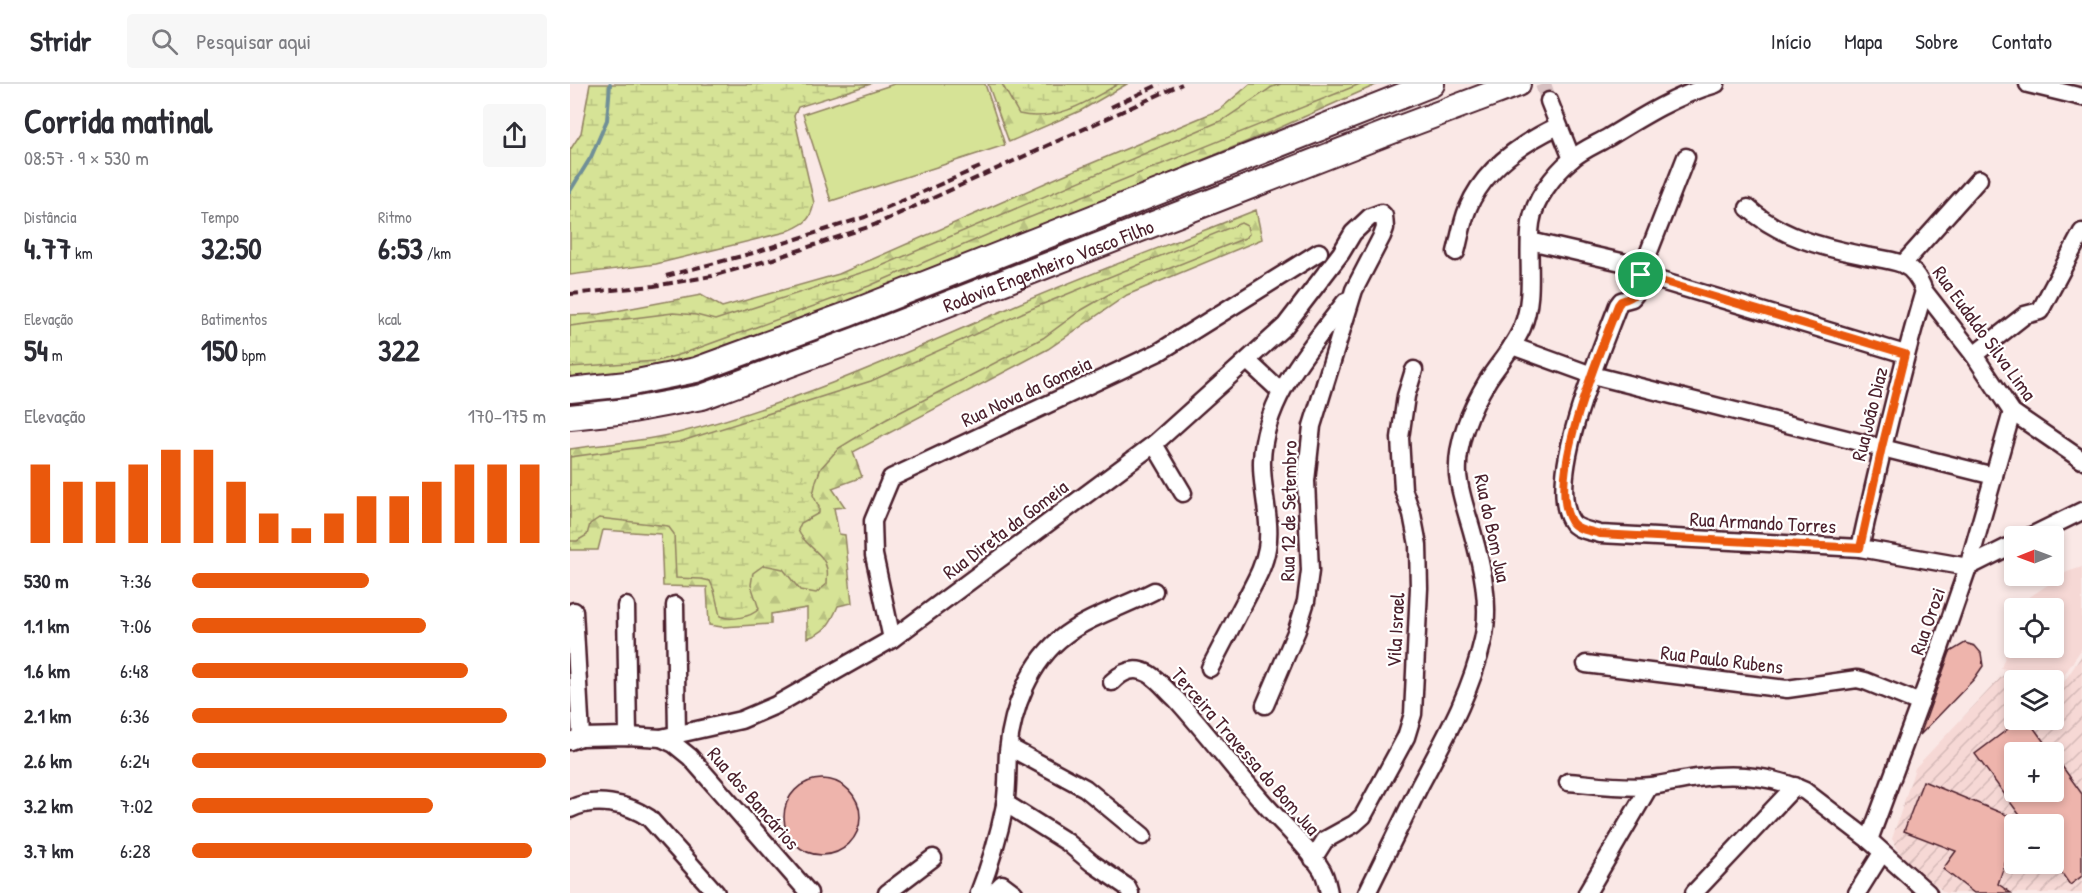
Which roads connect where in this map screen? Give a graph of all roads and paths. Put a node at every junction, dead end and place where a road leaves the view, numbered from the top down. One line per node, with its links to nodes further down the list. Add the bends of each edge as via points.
1 (1432, 84): 27 (highway, Rodovia Engenheiro Vasco Filho, via 846,315 696,370 627,384)
2 (1518, 84): 30 (highway, Rodovia Engenheiro Vasco Filho, via 702,397)
3 (1716, 84): 9 (street, Rua do Bom Jua, via 1662,105)
4 (2028, 84): 5 (street)
5 (2082, 97)
6 (1549, 101): 7 (street)
7 (1558, 126): 9 (street); 16 (street, via 1517,149 1479,187 1468,207)
8 (1686, 157): 18 (street)
9 (1572, 159): 14 (street, Rua do Bom Jua, via 1540,199 1531,222)
10 (1979, 179): 17 (street)
11 (1748, 208): 17 (street, Rua Eudaldo Silva Lima, via 1761,220 1811,244)
12 (1384, 216): 19 (street, Rua 12 de Setembro, via 1378,248); 31 (street, Rua Direta da Gomeia, via 1381,213 1370,217 1353,233 1285,327)
13 (2082, 232): 23 (street, via 2040,311 2025,315)
14 (1530, 240): 18 (street); 21 (street, Rua do Bom Jua, via 1529,300 1522,328)
15 (1320, 252): 45 (street, Rua Nova da Gomeia, via 1159,352 891,478 873,521 874,555)
16 (1456, 252)
17 (1903, 264): 20 (street, Rua Eudaldo Silva Lima, via 1916,274)
18 (1642, 271): 22 (street); 26 (street, via 1636,293 1618,305)
19 (1354, 290): 28 (street); 50 (street, Rua 12 de Setembro, via 1312,426 1306,481 1310,571 1306,601)
20 (1924, 291): 22 (street, Rua João Diaz); 23 (street, Rua Eudaldo Silva Lima)
21 (1512, 346): 26 (street); 73 (street, Rua do Bom Jua, via 1488,380 1468,420 1460,449 1458,475 1486,598 1483,639 1470,686 1449,734)
22 (1905, 354): 32 (street, Rua João Diaz)
23 (1974, 355): 29 (street, Rua Eudaldo Silva Lima)
24 (1252, 365): 28 (street)
25 (1414, 370): 64 (street, Vila Israel, via 1400,438 1402,482 1418,545 1413,714 1406,738 1363,816 1325,840)
26 (1592, 375): 32 (street); 38 (street, Rua Armando Torres, via 1573,434 1564,483 1566,510 1572,524 1600,534)
27 (570, 390)
28 (1281, 392): 47 (street, via 1263,440 1267,548 1262,567)
29 (2012, 412): 33 (street, Rua Eudaldo Silva Lima); 34 (street, Rua Orozi)
30 (570, 417)
31 (1154, 444): 35 (street); 45 (street, Rua Direta da Gomeia)
32 (1882, 447): 34 (street); 38 (street, Rua João Diaz)
33 (2082, 460)
34 (1994, 476): 40 (street, Rua Orozi)
35 (1183, 493)
36 (2082, 511): 37 (street)
37 (2051, 526)
38 (1860, 548): 40 (street, Rua Armando Torres)
39 (2004, 549): 40 (street)
40 (1968, 567): 49 (street, Rua Orozi)
41 (1154, 591): 54 (street, via 1066,634 1051,647 1039,660 1023,695)
42 (675, 605): 52 (street)
43 (626, 606): 51 (street)
44 (574, 611): 53 (street)
45 (892, 639): 52 (street, Rua Direta da Gomeia, via 776,705 741,720)
46 (1586, 664): 49 (street, Rua Paulo Rubens, via 1787,689 1857,679)
47 (1210, 668)
48 (1112, 682): 64 (street, Terceira Travessa do Bom Jua, via 1130,670 1140,670 1156,680)
49 (1920, 703): 61 (street, Rua Orozi)
50 (1265, 705)
51 (628, 736): 52 (street, Rua Direta da Gomeia); 53 (street, Rua Direta da Gomeia)
52 (669, 736): 67 (street, Rua dos Bancários)
53 (576, 739)
54 (1009, 747): 58 (street); 60 (street, via 1085,788)
55 (1568, 782): 57 (street)
56 (1795, 786): 57 (street, via 1750,775 1727,775); 61 (street); 75 (street)
57 (1649, 787): 74 (street)
58 (1005, 803): 65 (street, via 1067,842); 69 (street)
59 (570, 809): 66 (street, via 604,803 636,809 649,818)
60 (1143, 836)
61 (1869, 840): 62 (street)
62 (1882, 853): 76 (street); 77 (street)
63 (933, 858): 68 (street)
64 (1313, 859): 72 (street, Terceira Travessa do Bom Jua, via 1325,876)
65 (1129, 890)
66 (716, 893)
67 (809, 893)
68 (887, 893)
69 (980, 893)
70 (993, 893): 71 (street, via 1002,884)
71 (1014, 893)
72 (1329, 893)
73 (1367, 893)
74 (1587, 893)
75 (1694, 893)
76 (1857, 893)
77 (1928, 893)

